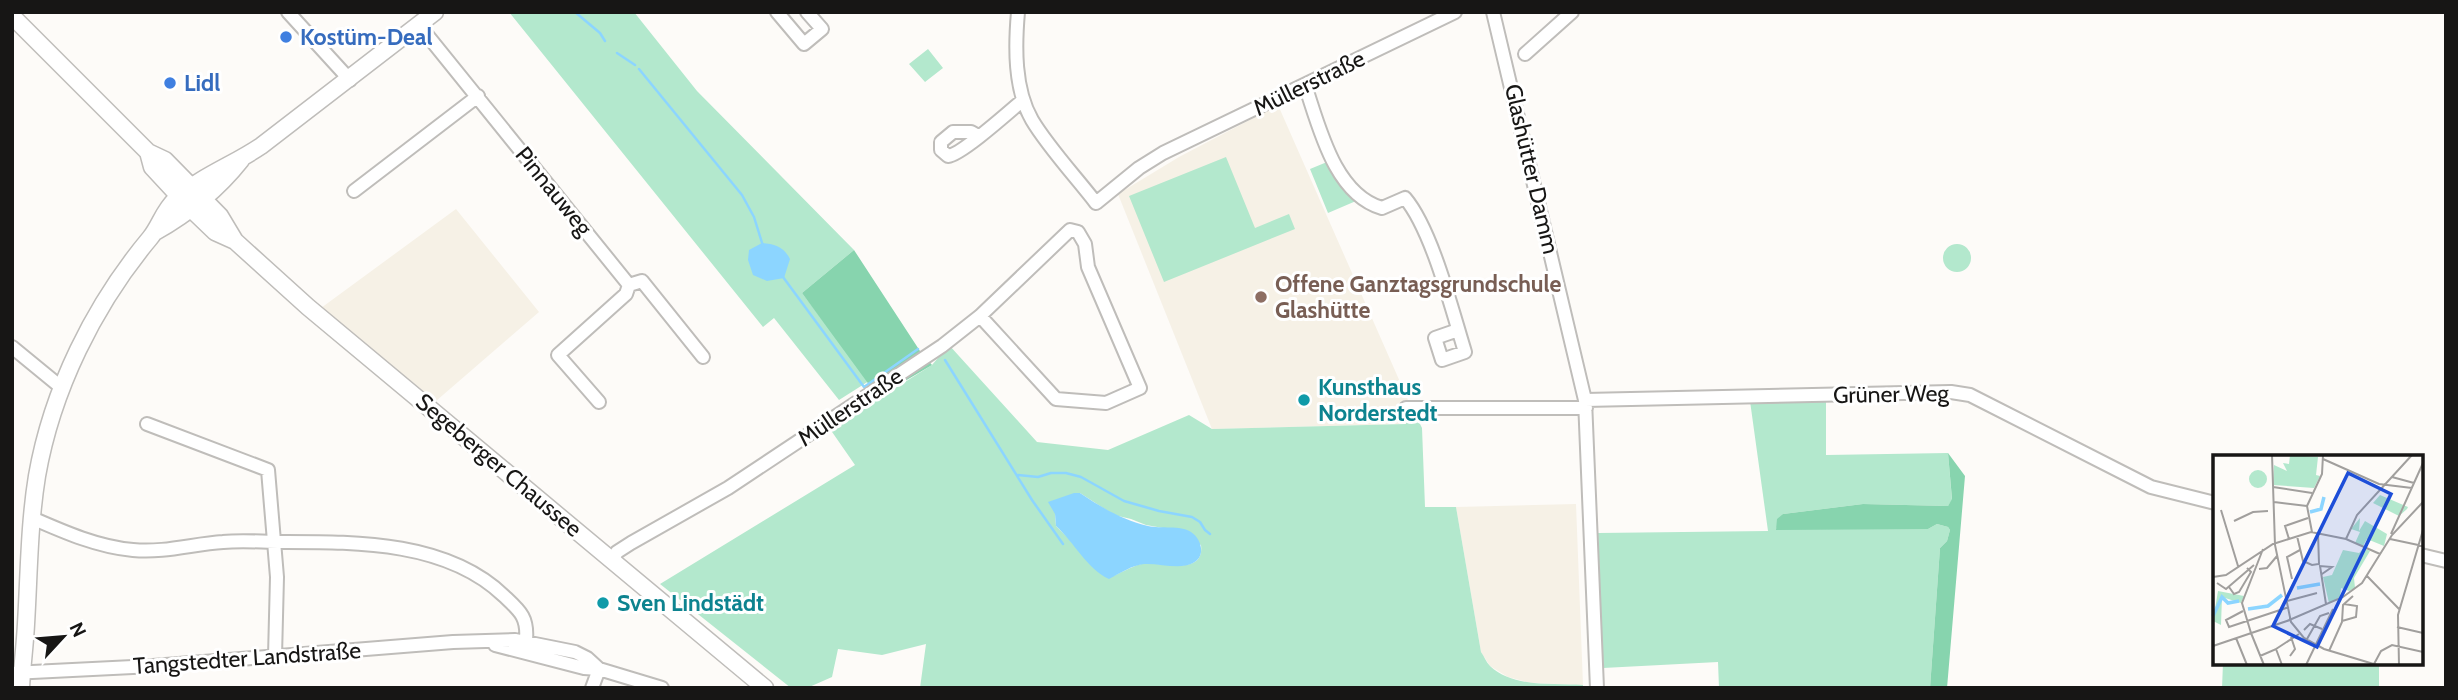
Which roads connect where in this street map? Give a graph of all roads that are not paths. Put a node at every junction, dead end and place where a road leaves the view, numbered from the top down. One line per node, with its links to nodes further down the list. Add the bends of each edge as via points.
1 (288, 12): 13 (street)
2 (435, 12): 11 (main road)
3 (777, 12): 10 (street)
4 (804, 12): 10 (street); 10 (street, via 822,29 804,44)
5 (1018, 12): 16 (street)
6 (1455, 12): 14 (street, Müllerstraße)
7 (1493, 12): 27 (street, Glashütter Damm)
8 (1572, 12): 12 (street)
9 (12, 16): 19 (main road, Segeberger Chaussee, via 148,152 152,167)
10 (787, 24)
11 (419, 25): 13 (main road); 15 (street, Pinnauweg)
12 (1525, 54)
13 (350, 80): 19 (main road, via 243,159 219,169)
14 (1304, 85): 16 (street, Müllerstraße, via 1163,153 1096,203 1032,120); 22 (street, via 1333,164 1344,179 1374,205 1382,208 1405,198 1414,209)
15 (478, 96): 18 (street); 20 (street, Pinnauweg)
16 (1023, 100): 17 (street)
17 (978, 136)
18 (354, 191)
19 (191, 197): 25 (main road, via 161,216 155,232 100,306); 34 (main road, Segeberger Chaussee, via 215,232 235,241 307,307)
20 (629, 285): 24 (street, Pinnauweg, via 642,281); 26 (street, via 626,294 558,355)
21 (980, 316): 21 (street, Müllerstraße, via 1070,229 1078,232 1088,267 1140,388 1106,403 1056,399); 34 (street, Müllerstraße, via 813,433 631,542)
22 (1458, 330)
23 (12, 347): 25 (street)
24 (703, 357)
25 (62, 388): 31 (main road, via 37,474)
26 (600, 402)
27 (1586, 404): 28 (street); 30 (street, Grüner Weg, via 1951,392 1970,395 2151,487); 44 (street, Glashütter Damm)
28 (1406, 408)
29 (147, 424): 32 (street, via 268,470)
30 (2213, 502)
31 (32, 518): 32 (street, via 71,535 133,550 227,541); 40 (main road)
32 (275, 542): 36 (street, via 349,543 410,551 466,568 517,609 527,625); 38 (street)
33 (2423, 555): 35 (street)
34 (612, 560): 41 (main road, Segeberger Chaussee)
35 (2446, 561)
36 (526, 640): 37 (street, Tangstedter Landstraße); 39 (street, Tangstedter Landstraße, via 575,652)
37 (481, 642): 38 (street, Tangstedter Landstraße); 39 (street, Tangstedter Landstraße)
38 (275, 656): 40 (street, Tangstedter Landstraße)
39 (599, 669): 42 (street); 43 (street, Tangstedter Landstraße)
40 (19, 678)
41 (760, 686)
42 (592, 688)
43 (662, 688)
44 (1597, 688)

